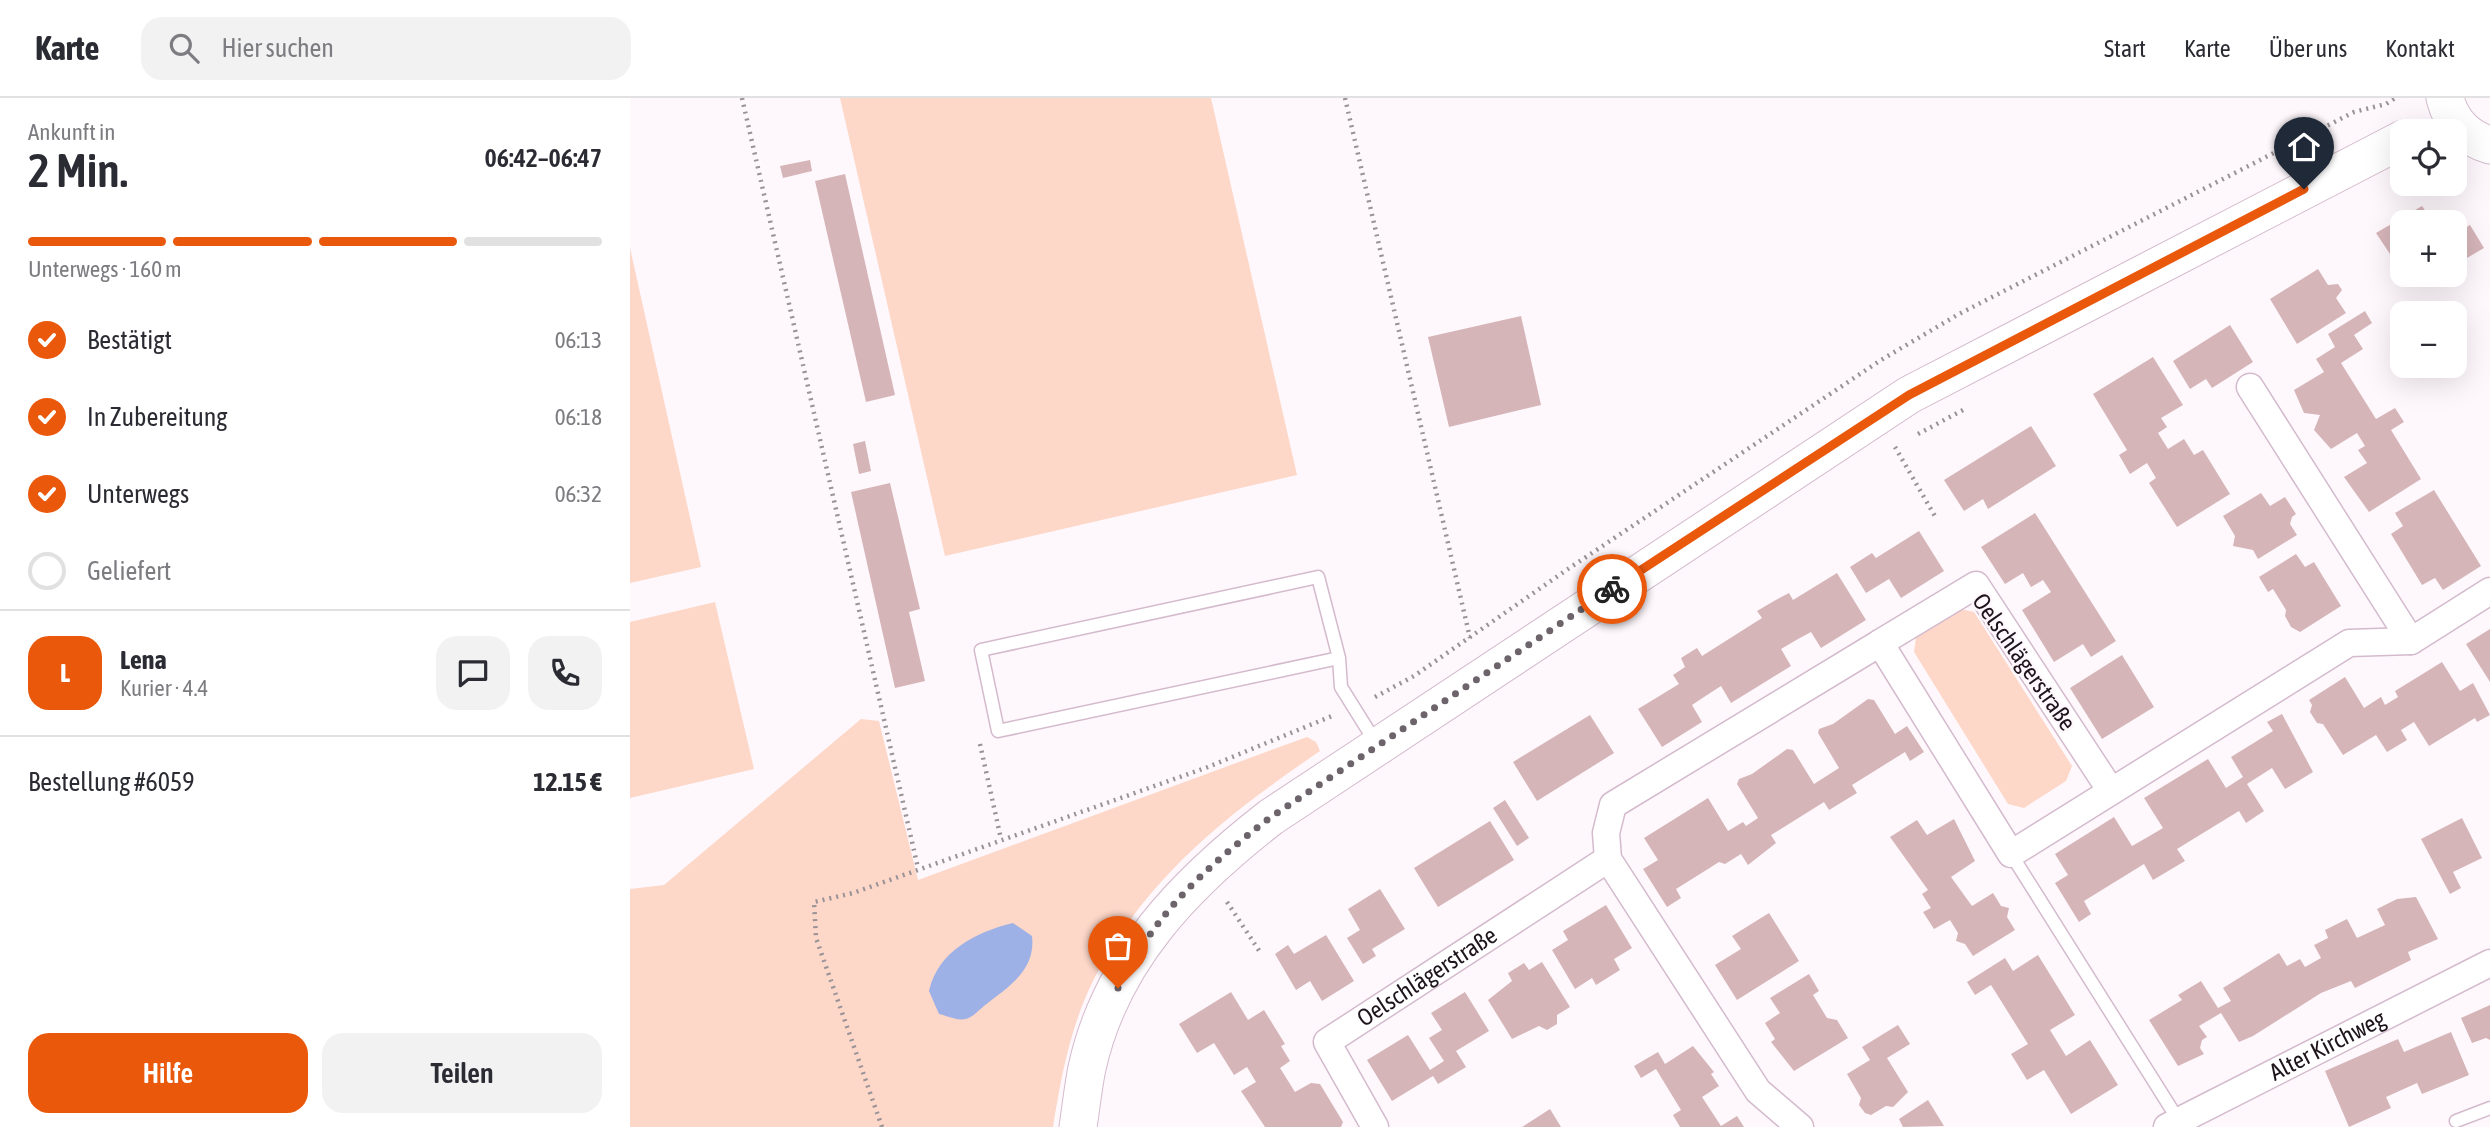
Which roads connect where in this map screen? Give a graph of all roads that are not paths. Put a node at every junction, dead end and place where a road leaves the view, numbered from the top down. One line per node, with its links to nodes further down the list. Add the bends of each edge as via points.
1 (2447, 105): 2 (street); 3 (street, via 2467,134)
2 (2431, 119)
3 (2490, 145)
4 (2390, 146): 10 (street, via 1909,395)
5 (2249, 387): 7 (street)
6 (2490, 591): 7 (street)
7 (2411, 642): 11 (street, via 2349,643)
8 (1880, 643): 11 (street, Oelschlägerstraße, via 1976,585); 12 (street); 13 (street, Oelschlägerstraße, via 1613,805 1606,833)
9 (1339, 658): 9 (lane, via 998,731 981,650 1318,577); 10 (lane, via 1341,687)
10 (1378, 746): 18 (street, via 1226,852 1154,926 1108,1007 1087,1067)
11 (2111, 791): 12 (street)
12 (2011, 854): 17 (lane)
13 (1608, 859): 19 (street, Oelschlägerstraße, via 1327,1042); 20 (street, via 1758,1091)
14 (2490, 963): 17 (street, Alter Kirchweg)
15 (2490, 1108): 16 (lane)
16 (2456, 1121)
17 (2176, 1125)
18 (1079, 1127)
19 (1375, 1127)
20 (1800, 1127)

